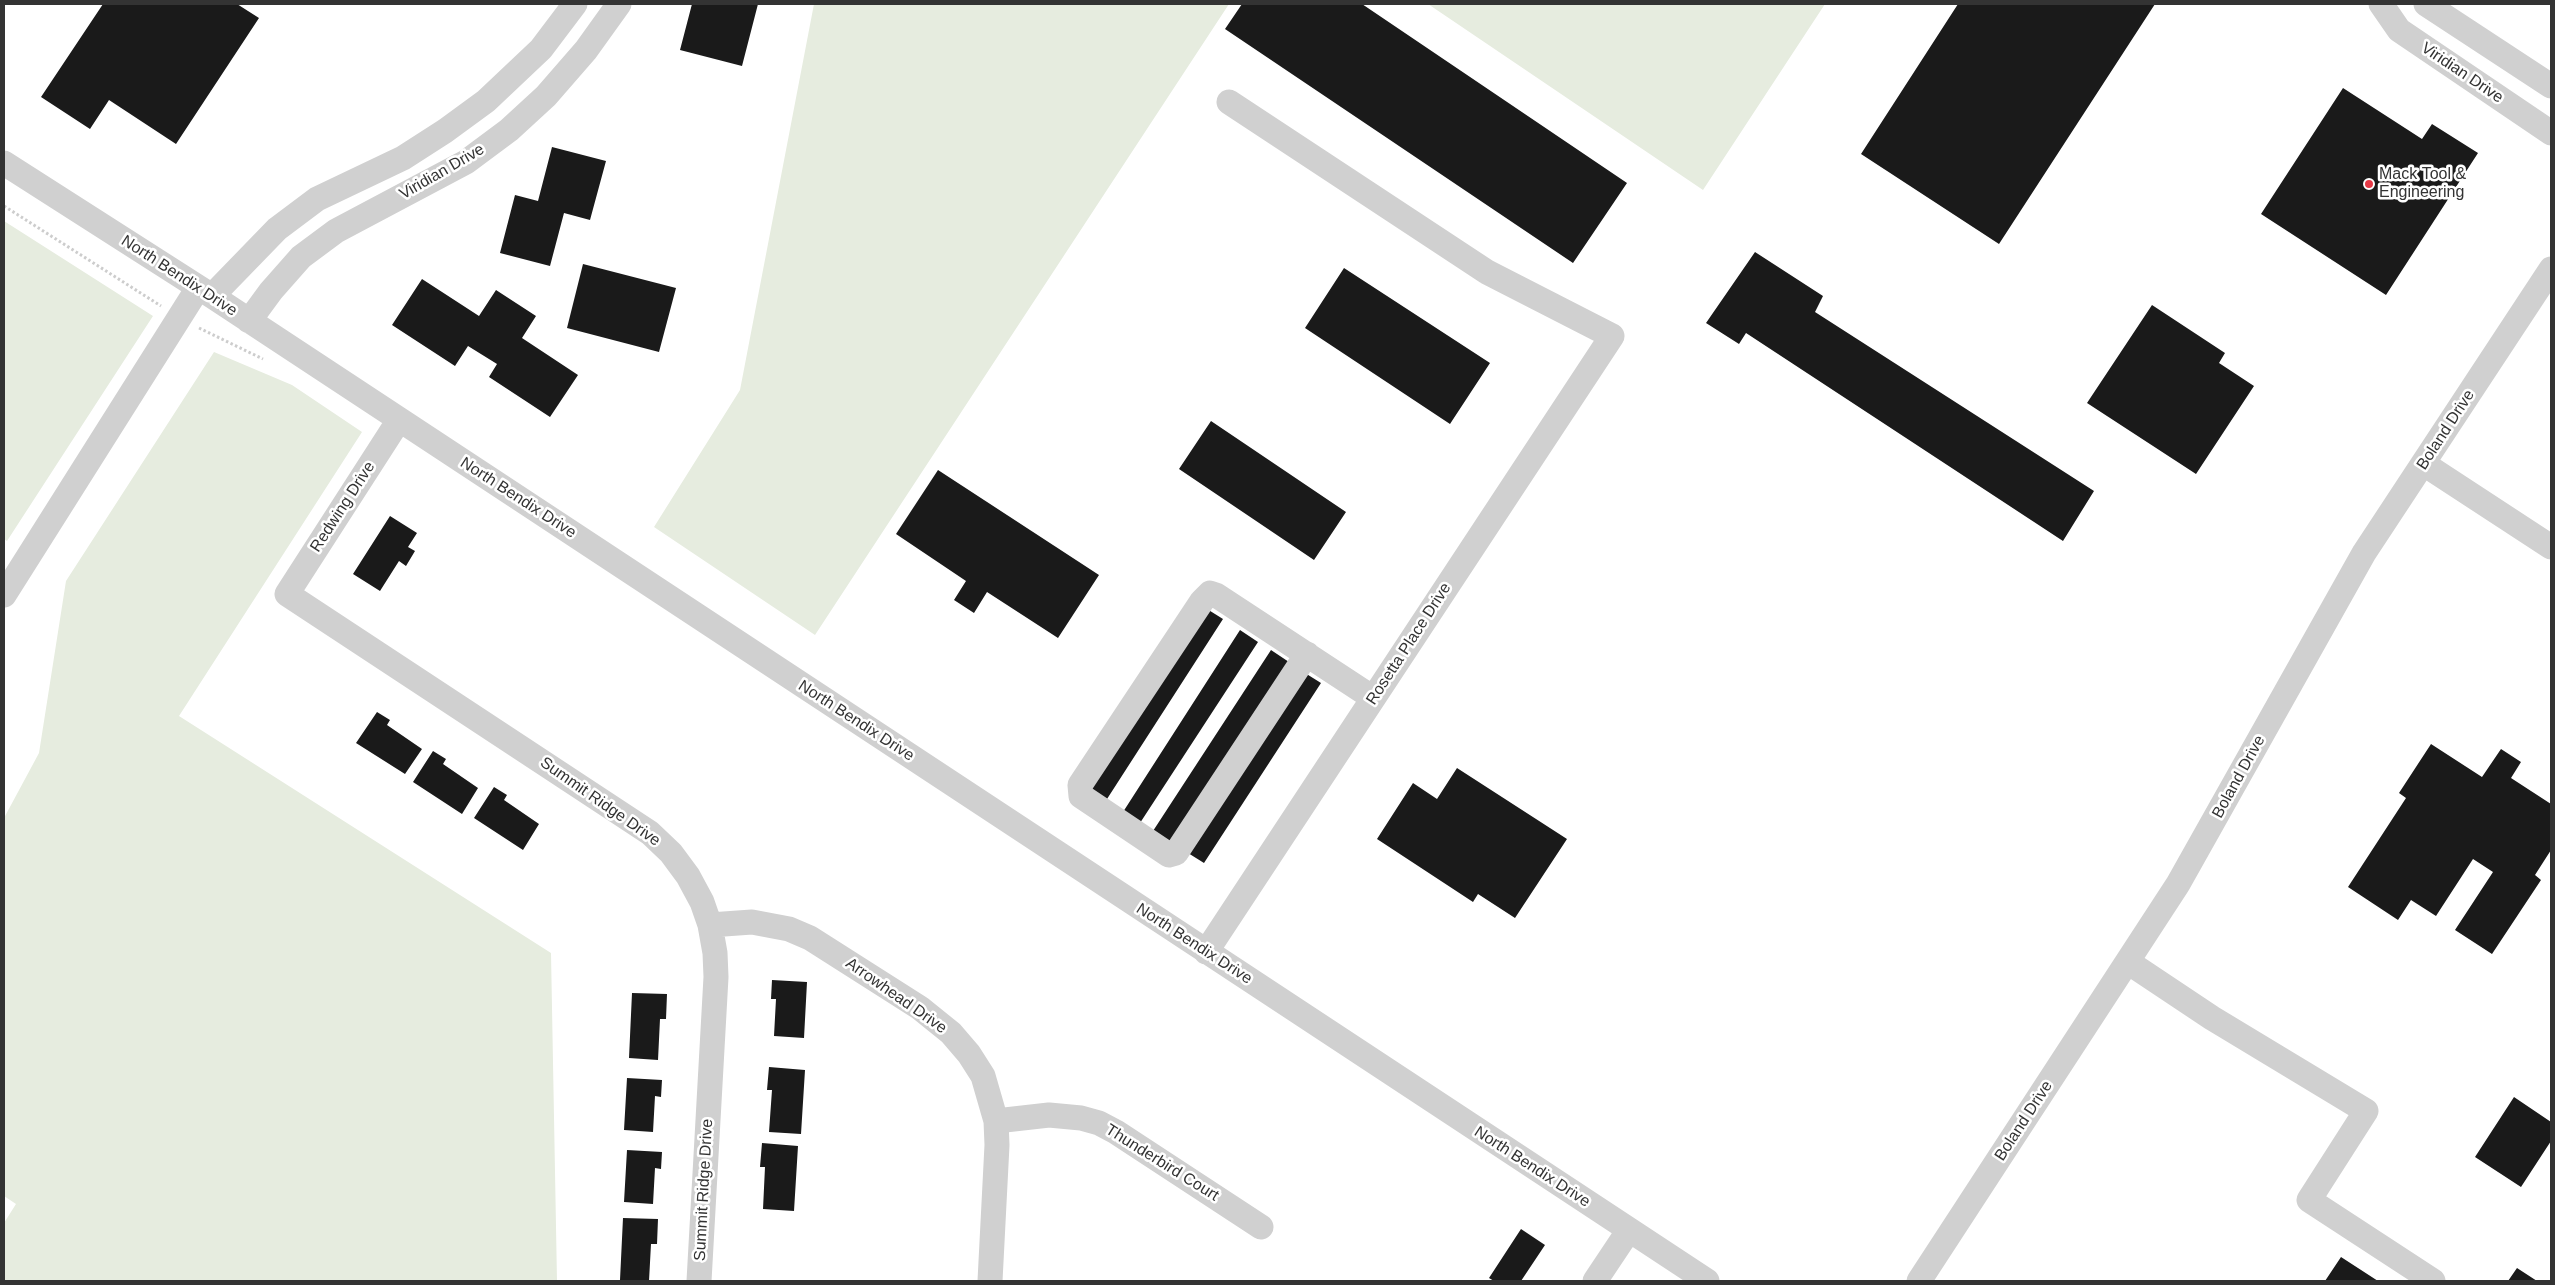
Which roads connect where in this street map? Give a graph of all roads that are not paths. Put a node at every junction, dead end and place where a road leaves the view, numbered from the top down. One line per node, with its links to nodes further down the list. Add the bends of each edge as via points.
1 (574, 4): 5 (street, Viridian Drive)
2 (619, 4): 6 (street, Viridian Drive)
3 (2381, 4): 9 (street, Viridian Drive, via 2399,30)
4 (2426, 4): 7 (street)
5 (541, 49): 6 (street); 10 (street, Viridian Drive, via 486,102)
6 (568, 70): 12 (street, Viridian Drive, via 546,96 509,130 466,162)
7 (2551, 86)
8 (1229, 102): 23 (street, Rosetta Place Drive, via 1487,272 1612,336)
9 (2551, 133)
10 (403, 158): 12 (street); 14 (street, Viridian Drive, via 317,199)
11 (4, 163): 14 (street, North Bendix Drive)
12 (418, 188): 15 (street, Viridian Drive, via 336,231 301,257)
13 (2551, 269): 17 (street, Boland Drive)
14 (205, 292): 15 (street, North Bendix Drive); 19 (street, Viridian Drive)
15 (249, 321): 16 (street, North Bendix Drive)
16 (399, 420): 20 (street, Redwing Drive); 25 (street, North Bendix Drive)
17 (2424, 464): 18 (street); 26 (street, Boland Drive, via 2339,595 2212,825)
18 (2551, 547)
19 (10, 570): 21 (street, Viridian Drive)
20 (287, 594): 24 (street, Summit Ridge Drive, via 650,833 688,876)
21 (4, 595)
22 (1306, 654): 22 (street, via 1210,593 1080,784 1081,796 1169,855 1176,852); 23 (street)
23 (1374, 698): 25 (street, Rosetta Place Drive)
24 (710, 925): 27 (street, Arrowhead Drive, via 752,922 789,929 810,938 920,1008 951,1033 969,1054 983,1076); 30 (street, Summit Ridge Drive, via 716,977)
25 (1206, 952): 29 (street, North Bendix Drive)
26 (2128, 962): 34 (street, Boland Drive); 35 (street, via 2212,1018 2366,1111 2309,1200)
27 (996, 1121): 28 (street, Thunderbird Court, via 1049,1115 1081,1118 1098,1124 1116,1132); 31 (street, Arrowhead Drive)
28 (1261, 1227)
29 (1629, 1230): 32 (street); 33 (street, North Bendix Drive)
30 (699, 1281)
31 (990, 1281)
32 (1595, 1281)
33 (1706, 1281)
34 (1919, 1281)
35 (2433, 1281)

